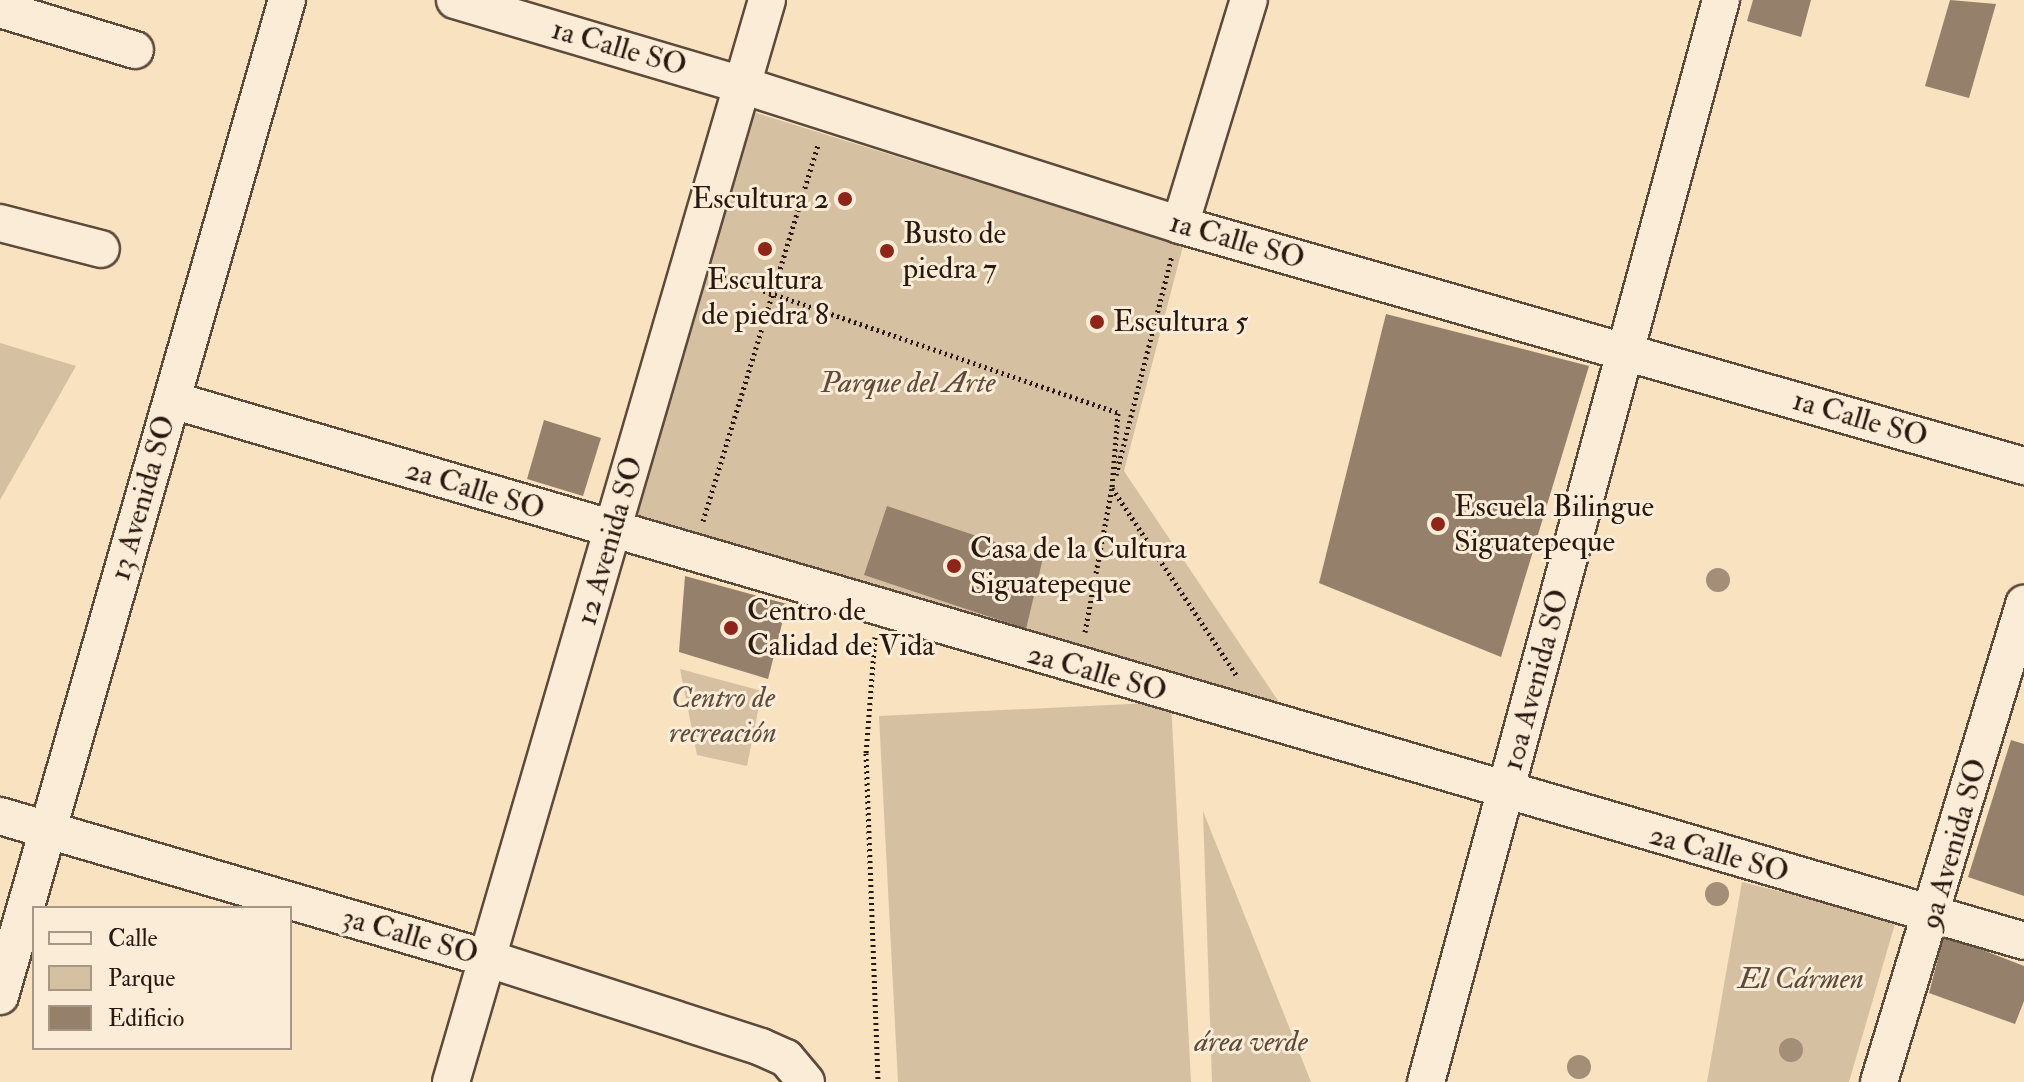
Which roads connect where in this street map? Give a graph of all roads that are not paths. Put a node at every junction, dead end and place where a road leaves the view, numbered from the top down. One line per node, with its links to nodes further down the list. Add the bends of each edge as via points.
1 (287, 0): 13 (street, 13 Avenida SO)
2 (455, 0): 8 (street, 1a Calle SO)
3 (767, 0): 8 (street, 12 Avenida SO)
4 (1249, 0): 10 (street)
5 (1721, 0): 12 (street, 10a Avenida SO)
6 (0, 9): 7 (street)
7 (135, 50)
8 (742, 85): 10 (street, 1a Calle SO); 15 (street, 12 Avenida SO)
9 (0, 223): 11 (street)
10 (1180, 225): 12 (street, 1a Calle SO)
11 (101, 249)
12 (1625, 352): 14 (street, 1a Calle SO); 17 (street, 10a Avenida SO)
13 (172, 400): 15 (street, 2a Calle SO); 19 (street, 13 Avenida SO)
14 (2024, 466)
15 (614, 531): 17 (street, 2a Calle SO); 22 (street, 12 Avenida SO)
16 (2024, 604): 20 (street, 9a Avenida SO)
17 (1505, 792): 20 (street, 2a Calle SO); 26 (street, 10a Avenida SO)
18 (0, 816): 19 (street, 3a Calle SO)
19 (48, 830): 22 (street, 3a Calle SO); 23 (street, 13 Avenida SO)
20 (1934, 915): 21 (street, 2a Calle SO); 27 (street, 9a Avenida SO)
21 (2024, 941)
22 (486, 958): 24 (street, 12 Avenida SO); 25 (street, 3a Calle SO, via 761,1047 786,1058)
23 (0, 996)
24 (451, 1082)
25 (806, 1082)
26 (1426, 1082)
27 (1879, 1082)

